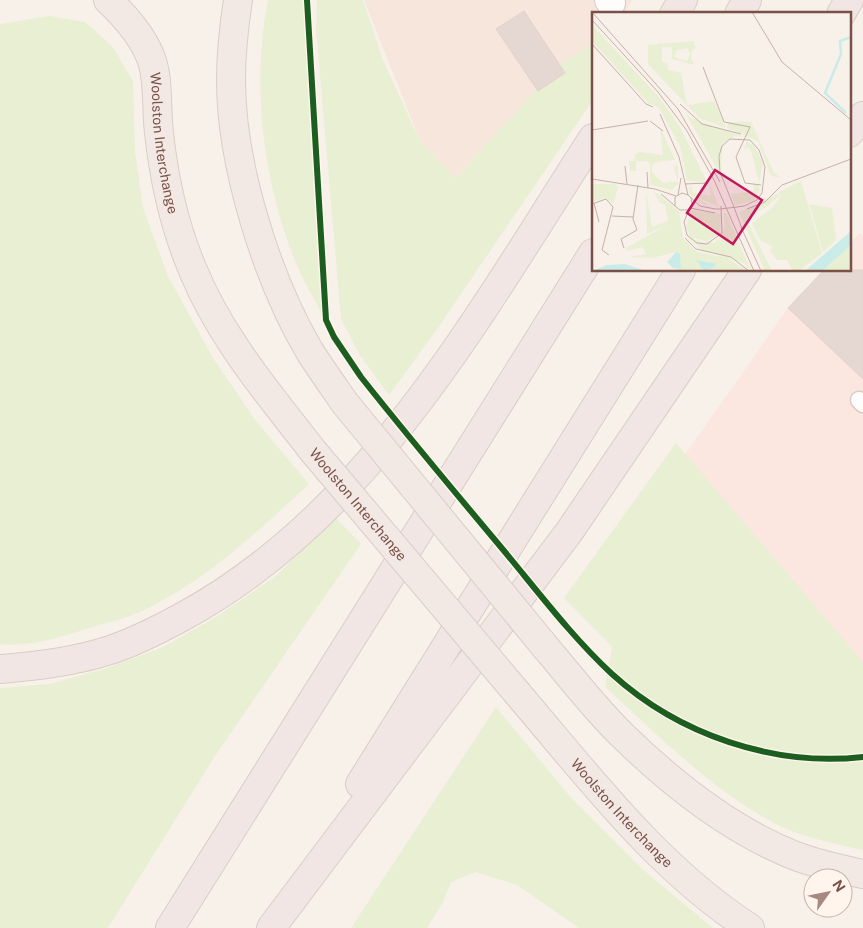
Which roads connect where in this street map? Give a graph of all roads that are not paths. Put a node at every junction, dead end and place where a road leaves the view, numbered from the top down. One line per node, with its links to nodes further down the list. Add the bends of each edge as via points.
1 (108, 0): 19 (highway, Woolston Interchange, bridge, via 136,30 152,62 171,206 191,268 246,366 313,451 603,794 651,846)
2 (238, 0): 16 (highway, bridge, via 231,79 233,116 252,208 285,302 310,351 344,402 621,735 681,787 735,825 794,855)
3 (683, 0): 6 (highway)
4 (747, 0): 7 (highway)
5 (849, 0): 8 (highway)
6 (675, 12)
7 (740, 12)
8 (842, 12)
9 (863, 116): 10 (highway)
10 (850, 132)
11 (592, 140): 15 (highway, via 438,377 409,415 327,508 268,561 217,598 155,632 107,651 48,666)
12 (592, 256): 17 (highway)
13 (680, 271): 18 (highway)
14 (746, 271): 18 (highway, via 569,532)
15 (0, 669)
16 (863, 874)
17 (170, 928)
18 (270, 928)
19 (750, 928)

